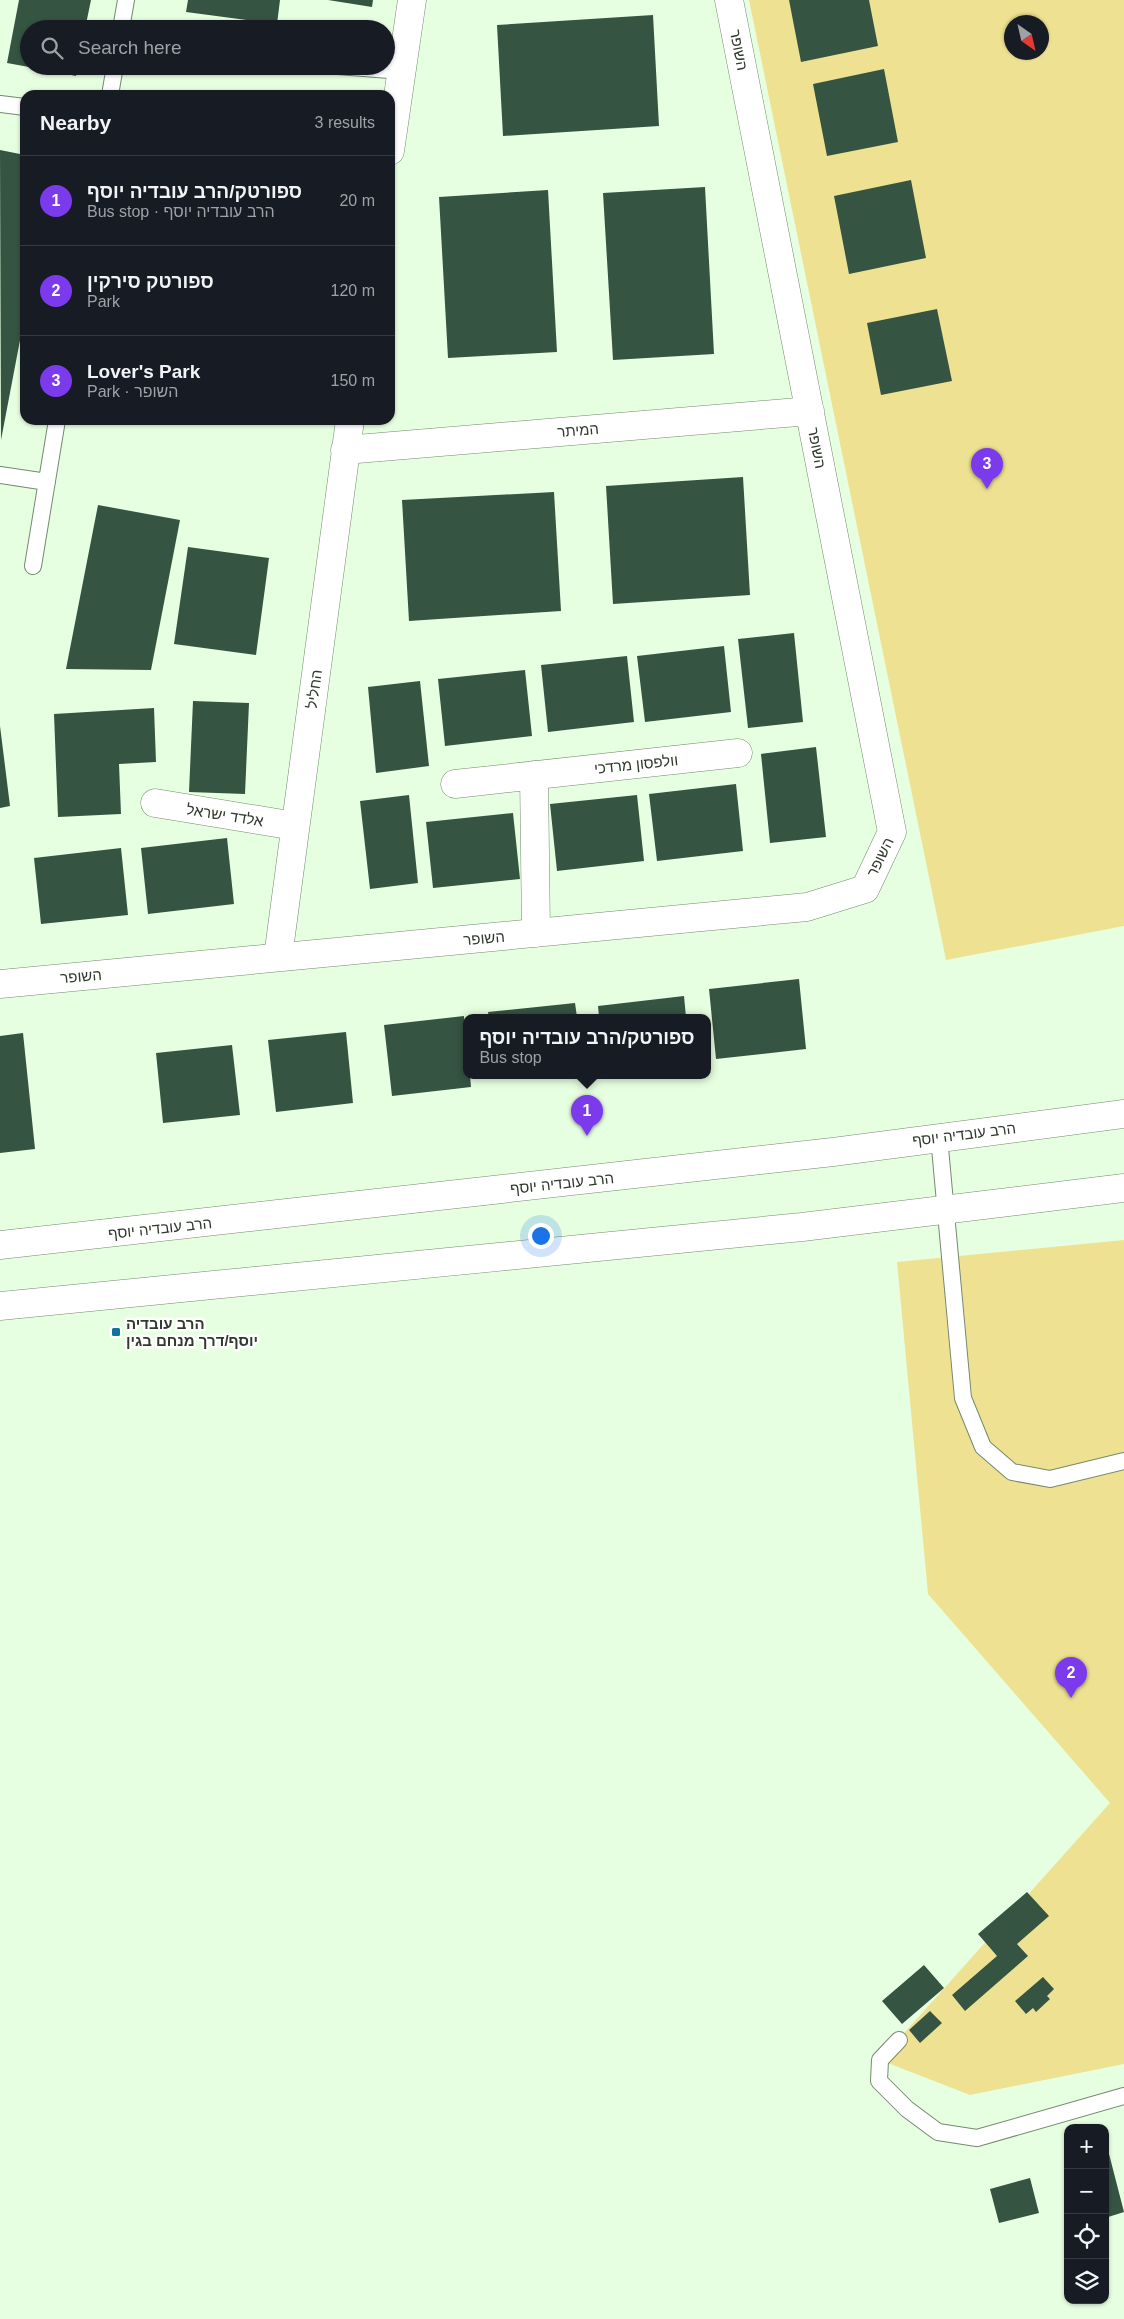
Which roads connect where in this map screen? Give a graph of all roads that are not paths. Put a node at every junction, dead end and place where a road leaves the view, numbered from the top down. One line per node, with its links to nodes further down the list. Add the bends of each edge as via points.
1 (126, 0): 4 (lane)
2 (412, 0): 6 (street)
3 (730, 0): 12 (street, השופר)
4 (123, 20)
5 (395, 70): 6 (lane)
6 (402, 71): 11 (street)
7 (113, 75): 8 (lane)
8 (111, 90)
9 (0, 104): 10 (lane)
10 (20, 106)
11 (395, 118)
12 (810, 411): 15 (street, המיתר); 24 (street, השופר, via 892,832 865,889 807,907)
13 (56, 425): 17 (lane)
14 (349, 425): 15 (street, החליל)
15 (345, 450): 23 (street, החליל)
16 (0, 475): 17 (lane)
17 (47, 482): 18 (lane)
18 (33, 566)
19 (738, 753): 20 (street, וולפסון מרדכי)
20 (534, 776): 21 (street, וולפסון מרדכי); 24 (street)
21 (455, 784)
22 (155, 803): 23 (street, אלדד ישראל)
23 (295, 826): 25 (street, החליל)
24 (536, 932): 25 (street, השופר)
25 (278, 957): 26 (street, השופר)
26 (0, 984)
27 (1124, 1114): 28 (street, הרב עובדיה יוסף)
28 (939, 1137): 30 (lane); 31 (street, הרב עובדיה יוסף, via 833,1152)
29 (1124, 1188): 30 (street)
30 (946, 1210): 32 (street); 33 (lane, via 964,1398 983,1447 1012,1472 1050,1479)
31 (0, 1245)
32 (0, 1306)
33 (1124, 1461)
34 (899, 2040): 35 (lane, via 880,2060 879,2081 906,2109 938,2132 977,2138)
35 (1124, 2096)

